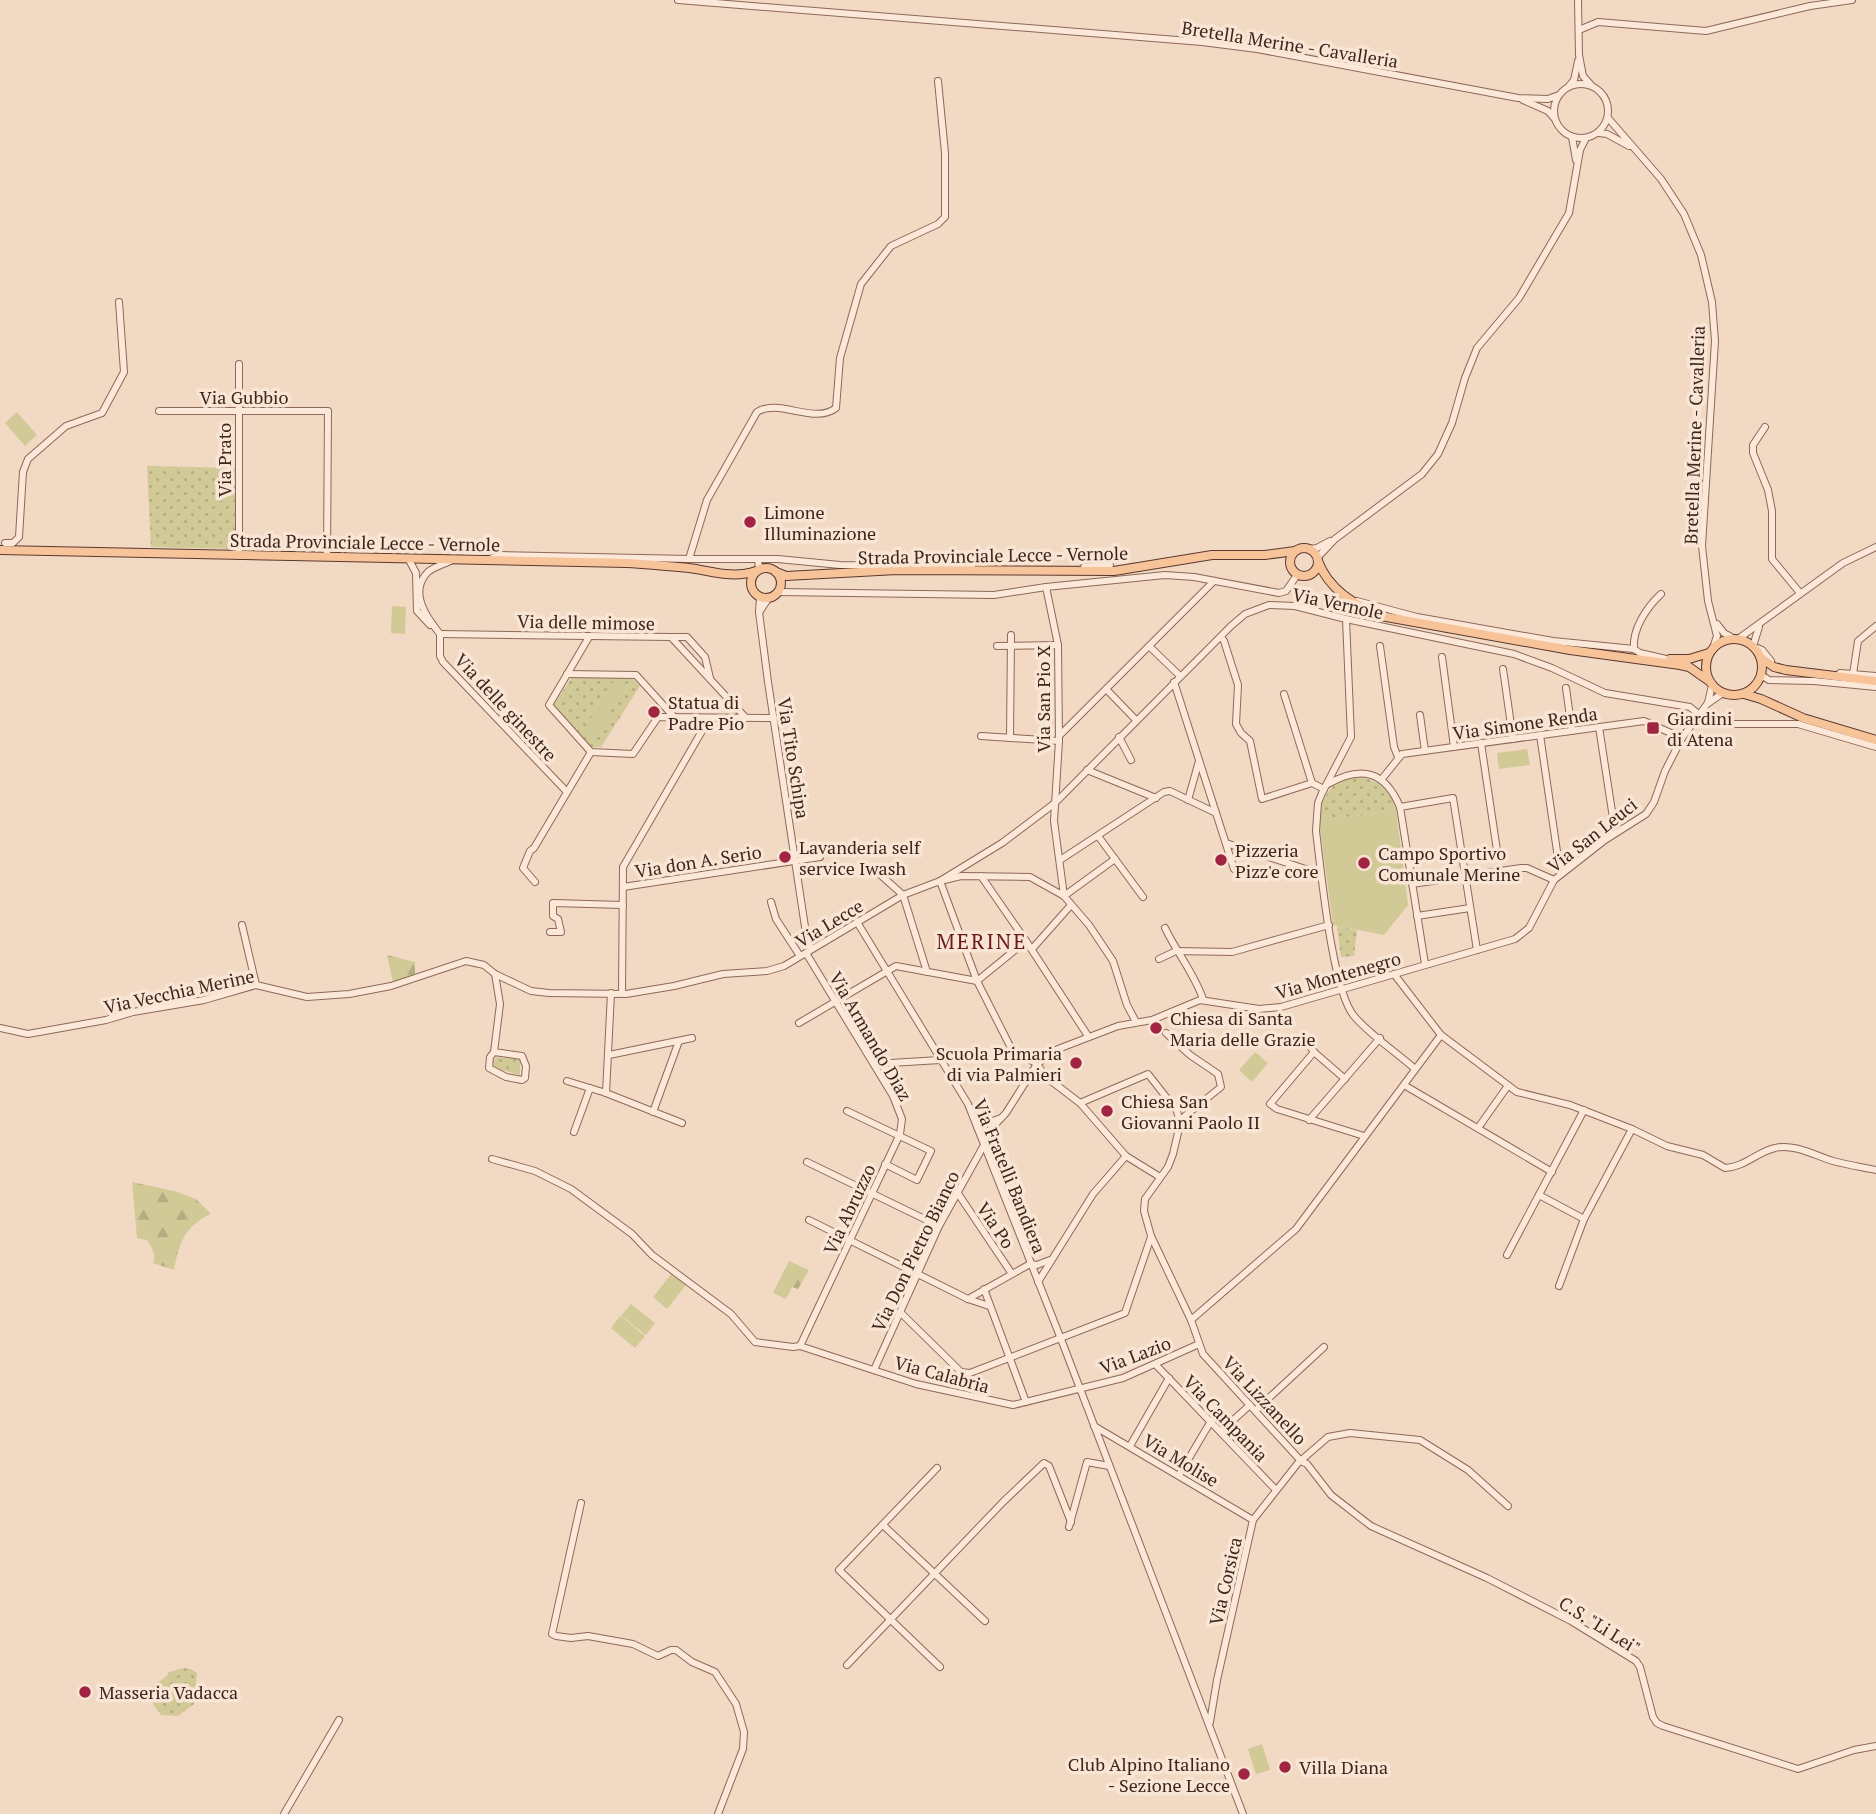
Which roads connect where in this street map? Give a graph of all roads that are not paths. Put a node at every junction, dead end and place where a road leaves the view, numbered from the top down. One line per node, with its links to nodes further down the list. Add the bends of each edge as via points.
1 (678, 0): 10 (street, Bretella Merine - Cavalleria, via 1202,42)
2 (1578, 0): 4 (street)
3 (1852, 0): 4 (street, via 1706,31 1598,22)
4 (1579, 30): 5 (street)
5 (1579, 55): 7 (street, via 1583,76); 8 (street)
6 (937, 81): 35 (street, via 945,153 945,217 938,225 891,246 861,284 839,366 835,408 827,413 765,408 756,414 707,500)
7 (1594, 87): 8 (street); 11 (street, via 1603,94)
8 (1568, 88): 9 (street)
9 (1559, 95): 10 (street, Bretella Merine - Cavalleria); 12 (street)
10 (1518, 98): 12 (street, Bretella Merine - Cavalleria, via 1548,111)
11 (1608, 118): 13 (street); 16 (street, Bretella Merine - Cavalleria)
12 (1555, 119): 14 (street)
13 (1599, 132): 15 (street); 16 (street, Bretella Merine - Cavalleria)
14 (1572, 137): 15 (street); 17 (street)
15 (1586, 138): 17 (street)
16 (1634, 149): 57 (street, Bretella Merine - Cavalleria, via 1684,214 1702,255 1712,302 1714,341 1702,546)
17 (1577, 165): 23 (street, via 1569,213 1519,298 1477,348 1438,454 1422,474)
18 (120, 302): 24 (street, via 124,372 102,413 66,426 28,459 19,537)
19 (239, 364): 21 (street, Via Prato)
20 (159, 411): 21 (street, Via Gubbio)
21 (238, 411): 29 (street, Via Prato); 30 (street, Via Gubbio, via 328,411)
22 (1765, 427): 54 (street, via 1753,444 1753,453 1772,511 1772,559)
23 (1335, 539): 26 (street); 38 (street)
24 (2, 547): 29 (main road, Strada Provinciale Lecce - Vernole)
25 (1876, 547): 54 (street)
26 (1308, 549): 27 (main road, Strada Provinciale Lecce - Vernole); 38 (main road)
27 (1295, 551): 28 (main road, Strada Provinciale Lecce - Vernole); 40 (main road)
28 (1265, 555): 40 (main road, Strada Provinciale Lecce - Vernole); 47 (main road, Strada Provinciale Lecce - Vernole, via 1212,555 1114,572 897,570)
29 (239, 556): 30 (main road, Strada Provinciale Lecce - Vernole)
30 (327, 556): 32 (main road, Strada Provinciale Lecce - Vernole)
31 (494, 557): 34 (main road, Strada Provinciale Lecce - Vernole); 35 (street); 45 (main road, Strada Provinciale Lecce - Vernole, via 627,563)
32 (408, 558): 33 (main road, Strada Provinciale Lecce - Vernole); 43 (street)
33 (425, 558): 34 (main road, Strada Provinciale Lecce - Vernole); 43 (street); 44 (street)
34 (454, 558): 44 (street)
35 (689, 559): 36 (street)
36 (758, 559): 37 (street); 41 (street)
37 (778, 559): 39 (street, via 840,565); 42 (street)
38 (1318, 560): 48 (main road); 51 (main road)
39 (1110, 565)
40 (1290, 566): 46 (main road, Strada Provinciale Lecce - Vernole)
41 (758, 570): 42 (main road, Strada Provinciale Lecce - Vernole); 45 (main road, Strada Provinciale Lecce - Vernole); 50 (main road)
42 (775, 571): 47 (main road, Strada Provinciale Lecce - Vernole); 53 (main road)
43 (416, 573): 61 (street, via 417,611)
44 (428, 573): 61 (street, via 420,589 420,603)
45 (729, 575): 50 (main road, Strada Provinciale Lecce - Vernole)
46 (1297, 575): 48 (main road); 49 (street, via 1286,591 1279,593)
47 (804, 576): 53 (main road, Strada Provinciale Lecce - Vernole)
48 (1309, 576): 51 (main road)
49 (1214, 581): 52 (street, via 1165,575); 71 (street)
50 (750, 586): 56 (main road, Strada Provinciale Lecce - Vernole)
51 (1332, 586): 75 (main road, via 1353,604 1420,625 1570,650)
52 (1046, 587): 53 (street, via 994,596); 70 (street, Via San Pio X)
53 (780, 589): 56 (main road, Strada Provinciale Lecce - Vernole)
54 (1800, 593): 59 (street)
55 (1661, 594): 67 (street, via 1647,610)
56 (764, 598): 100 (street, Via Tito Schipa, via 759,612)
57 (1713, 616): 66 (street, Bretella Merine - Cavalleria, via 1718,627); 74 (street, Bretella Merine - Cavalleria, via 1717,636)
58 (1346, 620): 64 (street, Via Vernole, via 1295,606 1269,605 1245,614); 94 (street, Via Vernole, via 1514,654 1605,693); 125 (street, via 1351,737)
59 (1762, 623): 66 (street); 73 (street)
60 (1876, 626): 81 (street, via 1858,641)
61 (438, 631): 63 (street, Via delle mimose); 126 (street, Via delle ginestre, via 443,662)
62 (1011, 635): 69 (street)
63 (589, 637): 65 (street, Via delle mimose); 80 (street)
64 (1221, 637): 84 (street, Via Vernole); 124 (street, via 1237,678 1236,724 1250,741 1262,799)
65 (671, 638): 83 (street, Via delle mimose); 83 (street, via 687,638 705,657)
66 (1735, 639): 73 (main road); 74 (main road)
67 (1634, 645): 75 (street); 78 (street, via 1640,653)
68 (997, 646): 69 (street)
69 (1011, 646): 70 (street); 109 (street)
70 (1058, 646): 111 (street, Via San Pio X)
71 (1149, 646): 84 (street); 89 (street)
72 (1380, 646): 119 (street)
73 (1754, 647): 77 (main road); 81 (street, via 1785,667)
74 (1711, 650): 78 (main road, via 1689,659); 86 (main road, via 1706,664)
75 (1621, 652): 78 (main road); 86 (main road, via 1689,667)
76 (1441, 657): 115 (street)
77 (1761, 658): 82 (main road); 85 (main road, via 1783,670)
78 (1666, 659)
79 (1503, 669): 112 (street)
80 (568, 674): 98 (street, via 636,675); 118 (street, via 549,705)
81 (1853, 674): 85 (street)
82 (1761, 675): 87 (street, via 1769,680); 92 (main road)
83 (710, 679): 99 (street, Via delle mimose)
84 (1177, 679): 102 (street, Via Vernole); 121 (street)
85 (1876, 679)
86 (1710, 683): 91 (main road); 93 (street)
87 (1876, 687)
88 (1566, 688): 105 (street)
89 (1106, 689): 102 (street); 111 (street)
90 (1284, 694): 124 (street)
91 (1723, 694): 92 (main road); 93 (street)
92 (1744, 694): 113 (main road, via 1802,718)
93 (1707, 704): 97 (street, Via San Leuci)
94 (1683, 707): 95 (street); 97 (street, Via Vernole, via 1693,708)
95 (1688, 713): 97 (street, Via Vernole); 104 (street)
96 (1420, 715): 117 (street)
97 (1699, 715): 104 (street, Via San Leuci); 116 (street, Via Vernole, via 1716,724 1798,724)
98 (675, 718): 101 (street); 118 (street, via 658,717 633,754)
99 (746, 718): 100 (street); 101 (street)
100 (774, 718): 139 (street, Via Tito Schipa)
101 (709, 719): 150 (street, via 625,863)
102 (1136, 720): 108 (street, Via Vernole)
103 (1599, 727): 105 (street, Via Simone Renda); 110 (street, Via Simone Renda, via 1644,721); 132 (street)
104 (1689, 727): 110 (street, Via San Leuci)
105 (1572, 731): 106 (street, Via Simone Renda)
106 (1540, 735): 112 (street, Via Simone Renda); 137 (street)
107 (981, 736): 109 (street)
108 (1119, 737): 120 (street); 122 (street, Via Vernole)
109 (1010, 738): 111 (street)
110 (1682, 738): 146 (street, Via San Leuci, via 1646,814)
111 (1059, 739): 129 (street, Via San Pio X)
112 (1513, 739): 114 (street, Via Simone Renda)
113 (1876, 740)
114 (1481, 743): 115 (street, Via Simone Renda); 136 (street)
115 (1454, 747): 117 (street, Via Simone Renda)
116 (1876, 747)
117 (1425, 751): 119 (street, Via Simone Renda)
118 (591, 752): 126 (street)
119 (1398, 757): 123 (street)
120 (1131, 760)
121 (1199, 760): 128 (street); 131 (street)
122 (1087, 770): 127 (street); 129 (street, Via Vernole)
123 (1381, 780): 125 (street, via 1358,772); 130 (street)
124 (1312, 783): 125 (street)
125 (1326, 787): 143 (street, via 1316,818)
126 (568, 792): 148 (street, via 523,868)
127 (1156, 798): 128 (street, via 1170,791); 133 (street)
128 (1188, 800): 131 (street)
129 (1054, 804): 140 (street); 147 (street, Via Vernole)
130 (1400, 807): 145 (street, via 1453,798); 149 (street)
131 (1216, 813): 134 (street)
132 (1613, 818)
133 (1098, 836): 138 (street); 140 (street)
134 (1226, 843): 141 (street); 143 (street)
135 (820, 857): 139 (street, Via don A. Serio)
136 (1498, 857)
137 (1558, 858)
138 (1115, 859): 152 (street); 153 (street)
139 (795, 860): 150 (street, Via don A. Serio); 168 (street, Via Tito Schipa)
140 (1060, 860): 152 (street)
141 (1234, 869)
142 (875, 870): 151 (street)
143 (1321, 874): 160 (street)
144 (981, 876): 147 (street, Via Lecce); 152 (street, Via Lecce, via 1030,877); 164 (street)
145 (1465, 876): 146 (street, via 1527,868); 149 (street); 157 (street)
146 (1554, 880): 166 (street, Via San Leuci, via 1523,935)
147 (940, 881): 151 (street, Via Lecce); 176 (street)
148 (536, 882)
149 (1412, 884): 158 (street)
150 (623, 887): 155 (street)
151 (904, 895): 159 (street, Via Lecce); 173 (street)
152 (1064, 896): 156 (street, Via Lecce)
153 (1143, 897)
154 (771, 902): 168 (street, Via Armando Diaz, via 776,919)
155 (623, 905): 163 (street, via 553,903 561,932); 180 (street)
156 (1071, 905): 165 (street); 183 (street, Via Lecce, via 1113,961)
157 (1470, 908): 158 (street); 166 (street)
158 (1417, 916): 170 (street)
159 (857, 922): 168 (street, Via Lecce); 172 (street, Via Fratelli Bandiera)
160 (1329, 925): 167 (street, via 1232,953); 178 (street)
161 (242, 926): 177 (street)
162 (1165, 928): 167 (street)
163 (550, 932)
164 (1026, 941): 165 (street); 176 (street)
165 (1032, 950): 188 (street)
166 (1477, 950): 170 (street, Via San Leuci)
167 (1176, 951): 169 (street); 181 (street)
168 (806, 953): 180 (street, Via Lecce, via 767,971 723,974); 182 (street, Via Armando Diaz)
169 (1159, 959)
170 (1425, 964): 175 (street, Via Montenegro)
171 (484, 965): 174 (street, Via Lecce); 177 (street, Via Vecchia Merine, via 466,961 391,986 328,997)
172 (887, 971): 173 (street, via 896,966); 182 (street); 196 (street, Via Fratelli Bandiera)
173 (927, 972): 176 (street)
174 (495, 974): 179 (street, Via Lecce, via 531,991); 193 (street, via 500,1004)
175 (1394, 974): 178 (street, Via Montenegro); 187 (street)
176 (977, 980): 198 (street, via 1012,1048)
177 (256, 985): 185 (street, Via Vecchia Merine, via 204,1000 28,1034)
178 (1341, 990): 181 (street, Via Montenegro, via 1259,1009); 190 (street, via 1353,1015)
179 (611, 993): 180 (street, Via Lecce); 195 (street)
180 (622, 993)
181 (1203, 999): 183 (street, via 1152,1020)
182 (835, 1001): 184 (street); 197 (street, Via Armando Diaz)
183 (1136, 1021): 188 (street)
184 (799, 1023)
185 (0, 1028)
186 (1166, 1033): 212 (street, via 1218,1074 1221,1087)
187 (1441, 1035): 199 (street); 203 (street)
188 (1088, 1036): 198 (street)
189 (692, 1038): 191 (street)
190 (1380, 1038): 199 (street); 200 (street)
191 (679, 1041): 195 (street); 209 (street)
192 (1306, 1041): 194 (street)
193 (494, 1052): 193 (street, via 522,1056 525,1078 489,1068)
194 (1314, 1052): 200 (street); 211 (street, via 1270,1104)
195 (609, 1055): 205 (street)
196 (940, 1060): 197 (street); 214 (street, Via Fratelli Bandiera)
197 (874, 1064): 218 (street, Via Armando Diaz, via 897,1103 902,1119)
198 (1037, 1064): 206 (street, via 1046,1077); 210 (street, Via Don Pietro Bianco)
199 (1415, 1069): 202 (street)
200 (1345, 1079): 211 (street)
201 (567, 1081): 204 (street)
202 (1404, 1085): 215 (street); 219 (street)
203 (1507, 1087): 207 (street); 215 (street)
204 (590, 1088): 205 (street); 217 (street)
205 (607, 1093): 209 (street)
206 (1080, 1103): 212 (street, via 1149,1074); 221 (street)
207 (1584, 1110): 216 (street); 226 (street)
208 (847, 1111): 218 (street)
209 (653, 1112): 213 (street)
210 (1002, 1117): 214 (street); 220 (street, Via Don Pietro Bianco)
211 (1309, 1119): 219 (street)
212 (1180, 1120): 227 (street, via 1173,1154)
213 (682, 1123)
214 (977, 1127): 220 (street, Via Fratelli Bandiera)
215 (1478, 1128): 226 (street)
216 (1632, 1129): 225 (street, via 1725,1168 1780,1147); 231 (street)
217 (574, 1132)
218 (900, 1136): 224 (street, Via Abruzzo); 224 (street, via 931,1151 917,1180)
219 (1364, 1136): 247 (street, via 1296,1229)
220 (984, 1145): 229 (street, Via Don Pietro Bianco); 238 (street, Via Fratelli Bandiera)
221 (1126, 1156): 227 (street); 237 (street, via 1093,1194)
222 (492, 1159): 250 (street, Via Calabria, via 535,1171 571,1189 731,1314 755,1342)
223 (807, 1162): 228 (street)
224 (885, 1164): 228 (street, Via Abruzzo)
225 (1876, 1170)
226 (1552, 1172): 230 (street)
227 (1160, 1177): 234 (street, via 1144,1204)
228 (871, 1192): 233 (street); 235 (street, Via Abruzzo)
229 (957, 1192): 233 (street, Via Don Pietro Bianco); 240 (street, Via Po)
230 (1539, 1195): 231 (street); 236 (street)
231 (1584, 1219): 242 (street)
232 (809, 1220): 235 (street)
233 (939, 1226): 239 (street, Via Don Pietro Bianco)
234 (1151, 1236): 247 (street, Via Lizzanello); 248 (street, via 1125,1313)
235 (849, 1241): 239 (street); 250 (street, Via Abruzzo)
236 (1507, 1255)
237 (1052, 1258): 238 (street); 241 (street)
238 (1030, 1264): 240 (street); 241 (street, Via Fratelli Bandiera)
239 (918, 1274): 244 (street); 246 (street, Via Don Pietro Bianco)
240 (1012, 1274): 243 (street)
241 (1038, 1282): 248 (street, Via Fratelli Bandiera)
242 (1559, 1286)
243 (984, 1289): 244 (street); 245 (street)
244 (968, 1298): 245 (street)
245 (989, 1306): 252 (street)
246 (900, 1312): 252 (street, via 964,1374); 254 (street, Via Don Pietro Bianco)
247 (1191, 1320): 249 (street, Via Lizzanello)
248 (1061, 1339): 252 (street); 256 (street, Via Fratelli Bandiera)
249 (1199, 1344): 253 (street, Via Lazio); 258 (street, Via Lizzanello)
250 (800, 1346): 254 (street, Via Calabria)
251 (1324, 1347): 258 (street)
252 (1010, 1358): 257 (street)
253 (1156, 1365): 255 (street, Via Campania); 256 (street, Via Lazio)
254 (874, 1370): 257 (street, Via Calabria, via 979,1399 1013,1405)
255 (1169, 1378): 259 (street, Via Campania); 262 (street)
256 (1080, 1390): 257 (street, Via Calabria); 260 (street, Via Fratelli Bandiera)
257 (1026, 1402)
258 (1253, 1408): 261 (street); 263 (street, Via Lizzanello)
259 (1211, 1421): 261 (street, Via Campania); 266 (street)
260 (1094, 1426): 262 (street, Via Molise); 264 (street, Via Fratelli Bandiera)
261 (1221, 1432): 267 (street, Via Campania)
262 (1130, 1446): 266 (street, Via Molise)
263 (1301, 1461): 267 (street, Via Corsica); 269 (street, Via Corsica, via 1328,1437 1350,1433 1420,1440 1468,1470); 279 (street, C.S. "Li Lei", via 1331,1495 1371,1526 1523,1596 1636,1661 1654,1717 1663,1726 1798,1769)
264 (1109, 1466): 272 (street, via 1087,1462 1070,1525 1044,1463); 278 (street, Via Fratelli Bandiera)
265 (937, 1468): 271 (street)
266 (1179, 1475): 270 (street, Via Molise)
267 (1276, 1490): 270 (street, Via Corsica)
268 (582, 1503): 281 (street, via 552,1634 633,1644 658,1656 676,1650 715,1672 736,1704 744,1732 743,1749)
269 (1508, 1506)
270 (1253, 1520): 278 (street, Via Corsica)
271 (883, 1525): 272 (street); 273 (street, via 839,1570)
272 (934, 1574): 273 (street); 274 (street)
273 (890, 1620): 275 (street); 276 (street)
274 (985, 1621)
275 (847, 1665)
276 (940, 1667)
277 (339, 1720): 280 (street)
278 (1210, 1724): 282 (street, Via Fratelli Bandiera)
279 (1876, 1746)
280 (284, 1814)
281 (718, 1814)
282 (1243, 1814)

